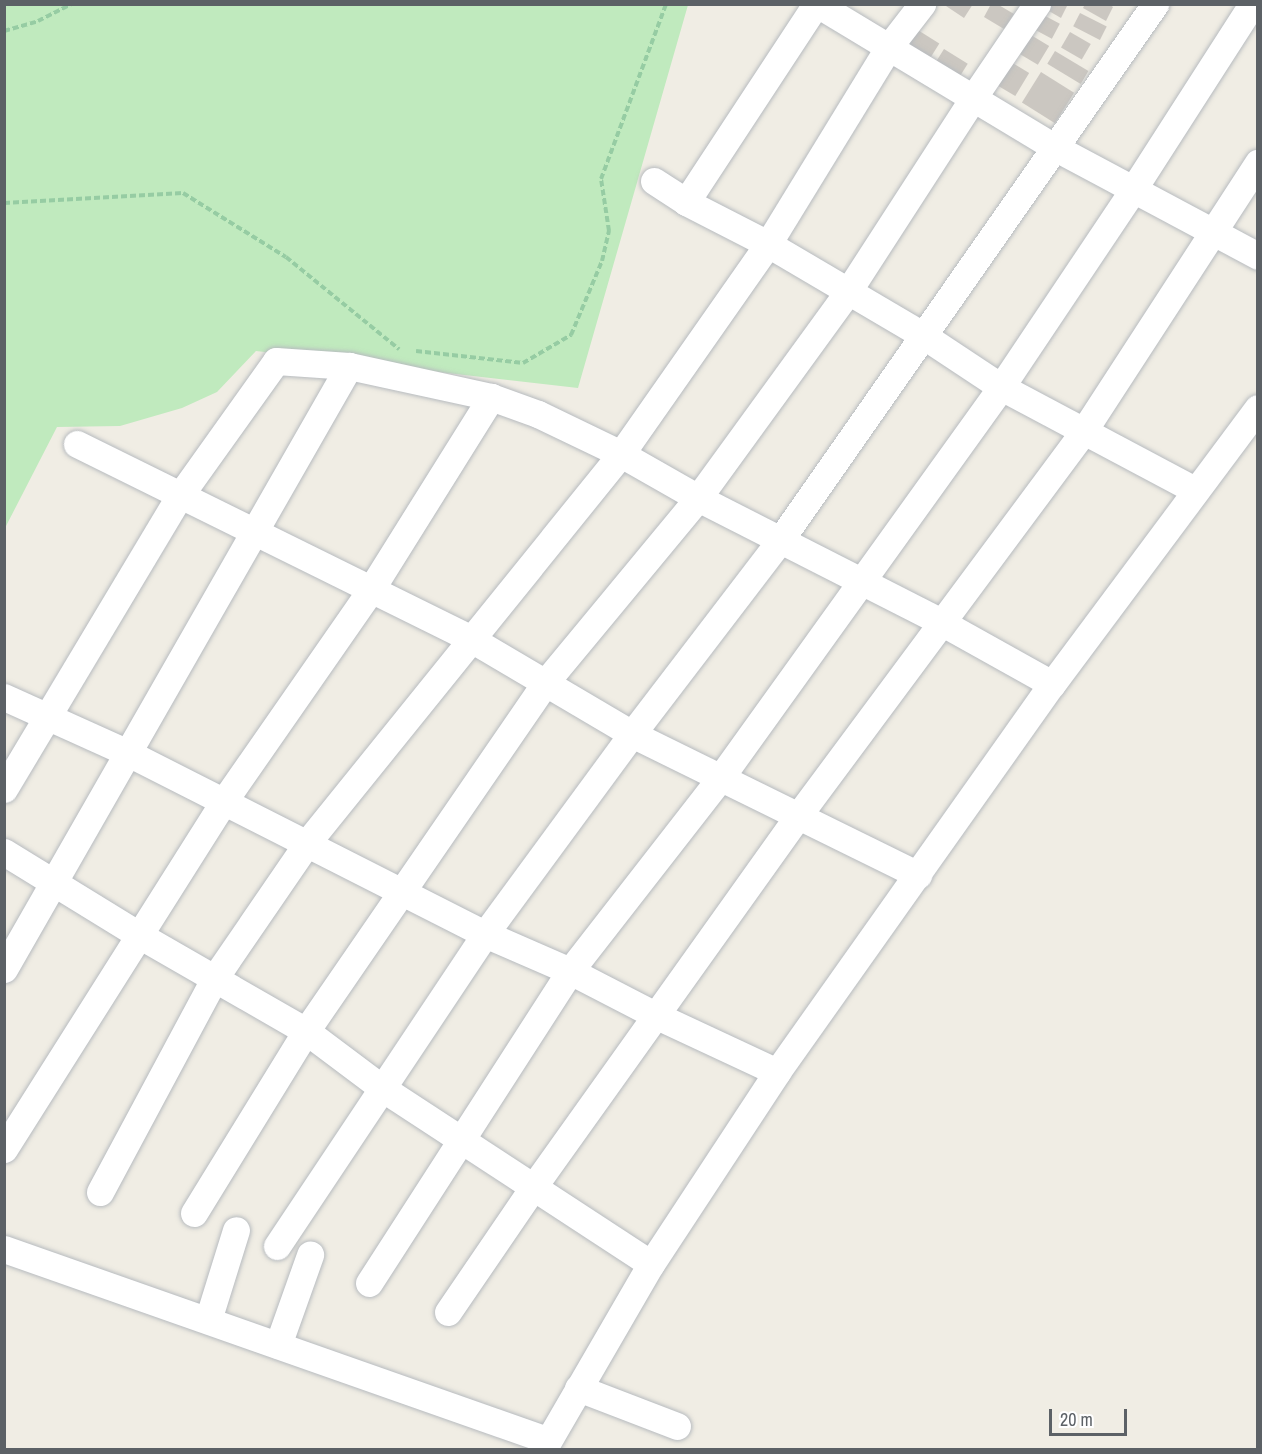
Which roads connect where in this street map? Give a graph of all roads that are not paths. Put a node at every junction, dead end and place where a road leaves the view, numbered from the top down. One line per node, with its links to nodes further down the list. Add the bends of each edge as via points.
1 (817, 4): 6 (street); 12 (street)
2 (922, 4): 6 (street)
3 (1037, 4): 7 (street)
4 (1155, 4): 8 (street)
5 (1252, 4): 11 (street)
6 (888, 48): 7 (street); 14 (street)
7 (973, 98): 8 (street); 16 (street)
8 (1054, 147): 11 (street); 17 (street)
9 (1257, 163): 13 (street)
10 (654, 181): 12 (street)
11 (1134, 188): 13 (street); 19 (street)
12 (686, 202): 14 (street)
13 (1211, 233): 15 (street); 22 (street)
14 (768, 244): 16 (street); 24 (street)
15 (1257, 256)
16 (847, 293): 17 (street); 27 (street)
17 (924, 336): 19 (street); 29 (street)
18 (349, 366): 20 (street); 26 (street, via 276,361); 28 (street)
19 (1001, 387): 22 (street); 30 (street)
20 (491, 397): 24 (street, via 538,414); 31 (street)
21 (1257, 408): 25 (street)
22 (1083, 432): 25 (street); 32 (street)
23 (77, 444): 26 (street)
24 (621, 454): 27 (street); 33 (street)
25 (1195, 490): 35 (street)
26 (179, 497): 28 (street); 37 (street)
27 (698, 498): 29 (street); 34 (street)
28 (255, 531): 31 (street); 39 (street)
29 (781, 539): 30 (street); 38 (street)
30 (862, 583): 32 (street); 40 (street)
31 (370, 591): 33 (street); 42 (street)
32 (941, 622): 35 (street); 43 (street)
33 (471, 639): 34 (street); 44 (street)
34 (546, 683): 38 (street); 48 (street)
35 (1052, 684): 46 (street)
36 (4, 697): 37 (street)
37 (47, 718): 39 (street); 41 (street)
38 (632, 734): 40 (street); 49 (street)
39 (128, 753): 42 (street); 47 (street)
40 (721, 777): 43 (street); 52 (street)
41 (4, 789)
42 (224, 801): 44 (street); 50 (street)
43 (798, 816): 46 (street); 54 (street)
44 (307, 843): 48 (street); 53 (street)
45 (4, 852): 47 (street)
46 (918, 874): 56 (street)
47 (55, 881): 50 (street); 51 (street)
48 (402, 891): 49 (street); 55 (street)
49 (485, 934): 52 (street); 57 (street)
50 (139, 935): 53 (street); 59 (street)
51 (4, 969)
52 (570, 971): 54 (street); 58 (street)
53 (214, 979): 55 (street); 61 (street)
54 (657, 1016): 56 (street); 60 (street)
55 (306, 1031): 57 (street); 62 (street)
56 (777, 1072): 67 (street)
57 (382, 1088): 58 (street); 64 (street)
58 (462, 1138): 60 (street); 68 (street)
59 (4, 1149)
60 (534, 1186): 67 (street); 69 (street)
61 (99, 1192)
62 (194, 1213)
63 (236, 1230): 70 (street)
64 (277, 1246)
65 (4, 1249): 70 (street)
66 (310, 1256): 71 (street)
67 (651, 1264): 72 (street)
68 (369, 1283)
69 (448, 1312)
70 (208, 1320): 71 (street)
71 (278, 1345): 74 (street)
72 (578, 1388): 73 (street); 74 (street)
73 (677, 1426)
74 (545, 1445)

